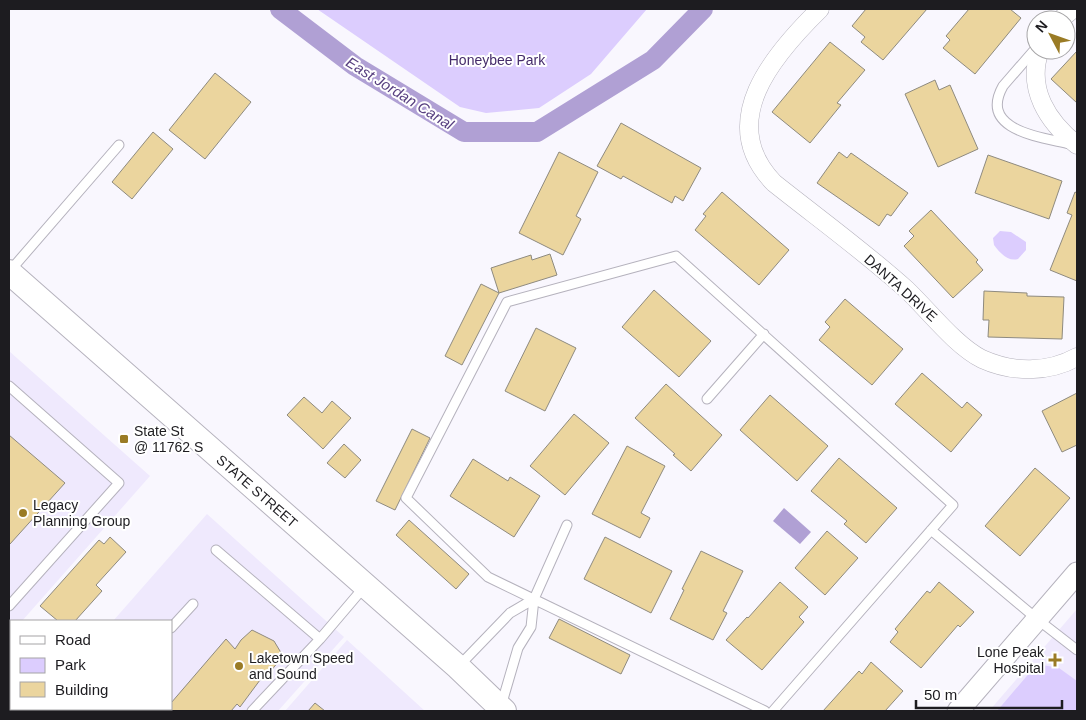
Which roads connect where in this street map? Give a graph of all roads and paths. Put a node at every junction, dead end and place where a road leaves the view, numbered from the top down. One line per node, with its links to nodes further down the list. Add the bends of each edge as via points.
1 (820, 9): 8 (street, DANTA DRIVE, via 785,46 768,70 750,106 748,127 751,147 759,165 774,183 906,289 969,350 994,364 1021,370 1049,368)
2 (1026, 60): 5 (lane, via 999,92 1000,116 1019,131)
3 (1038, 60): 5 (street, via 1035,74 1040,101 1053,122)
4 (119, 145): 6 (lane)
5 (1077, 146)
6 (9, 272): 15 (main road, STATE STREET)
7 (764, 334): 10 (lane); 12 (lane, via 953,505); 16 (lane, via 676,256 507,302 406,498 488,577)
8 (1077, 357)
9 (9, 386): 17 (lane, via 119,483)
10 (707, 399)
11 (567, 524): 16 (lane)
12 (931, 530): 19 (lane); 27 (lane)
13 (216, 550): 21 (lane)
14 (1077, 573): 19 (street)
15 (365, 586): 21 (lane); 23 (main road, STATE STREET)
16 (534, 599): 23 (lane, via 510,613); 24 (lane, via 531,627 518,648); 26 (lane)
17 (10, 603)
18 (193, 604): 20 (lane)
19 (1037, 619): 22 (lane); 28 (street)
20 (172, 627)
21 (320, 639): 25 (lane)
22 (1077, 650)
23 (458, 668): 24 (main road, STATE STREET)
24 (502, 710)
25 (252, 711)
26 (765, 711)
27 (773, 711)
28 (958, 711)

